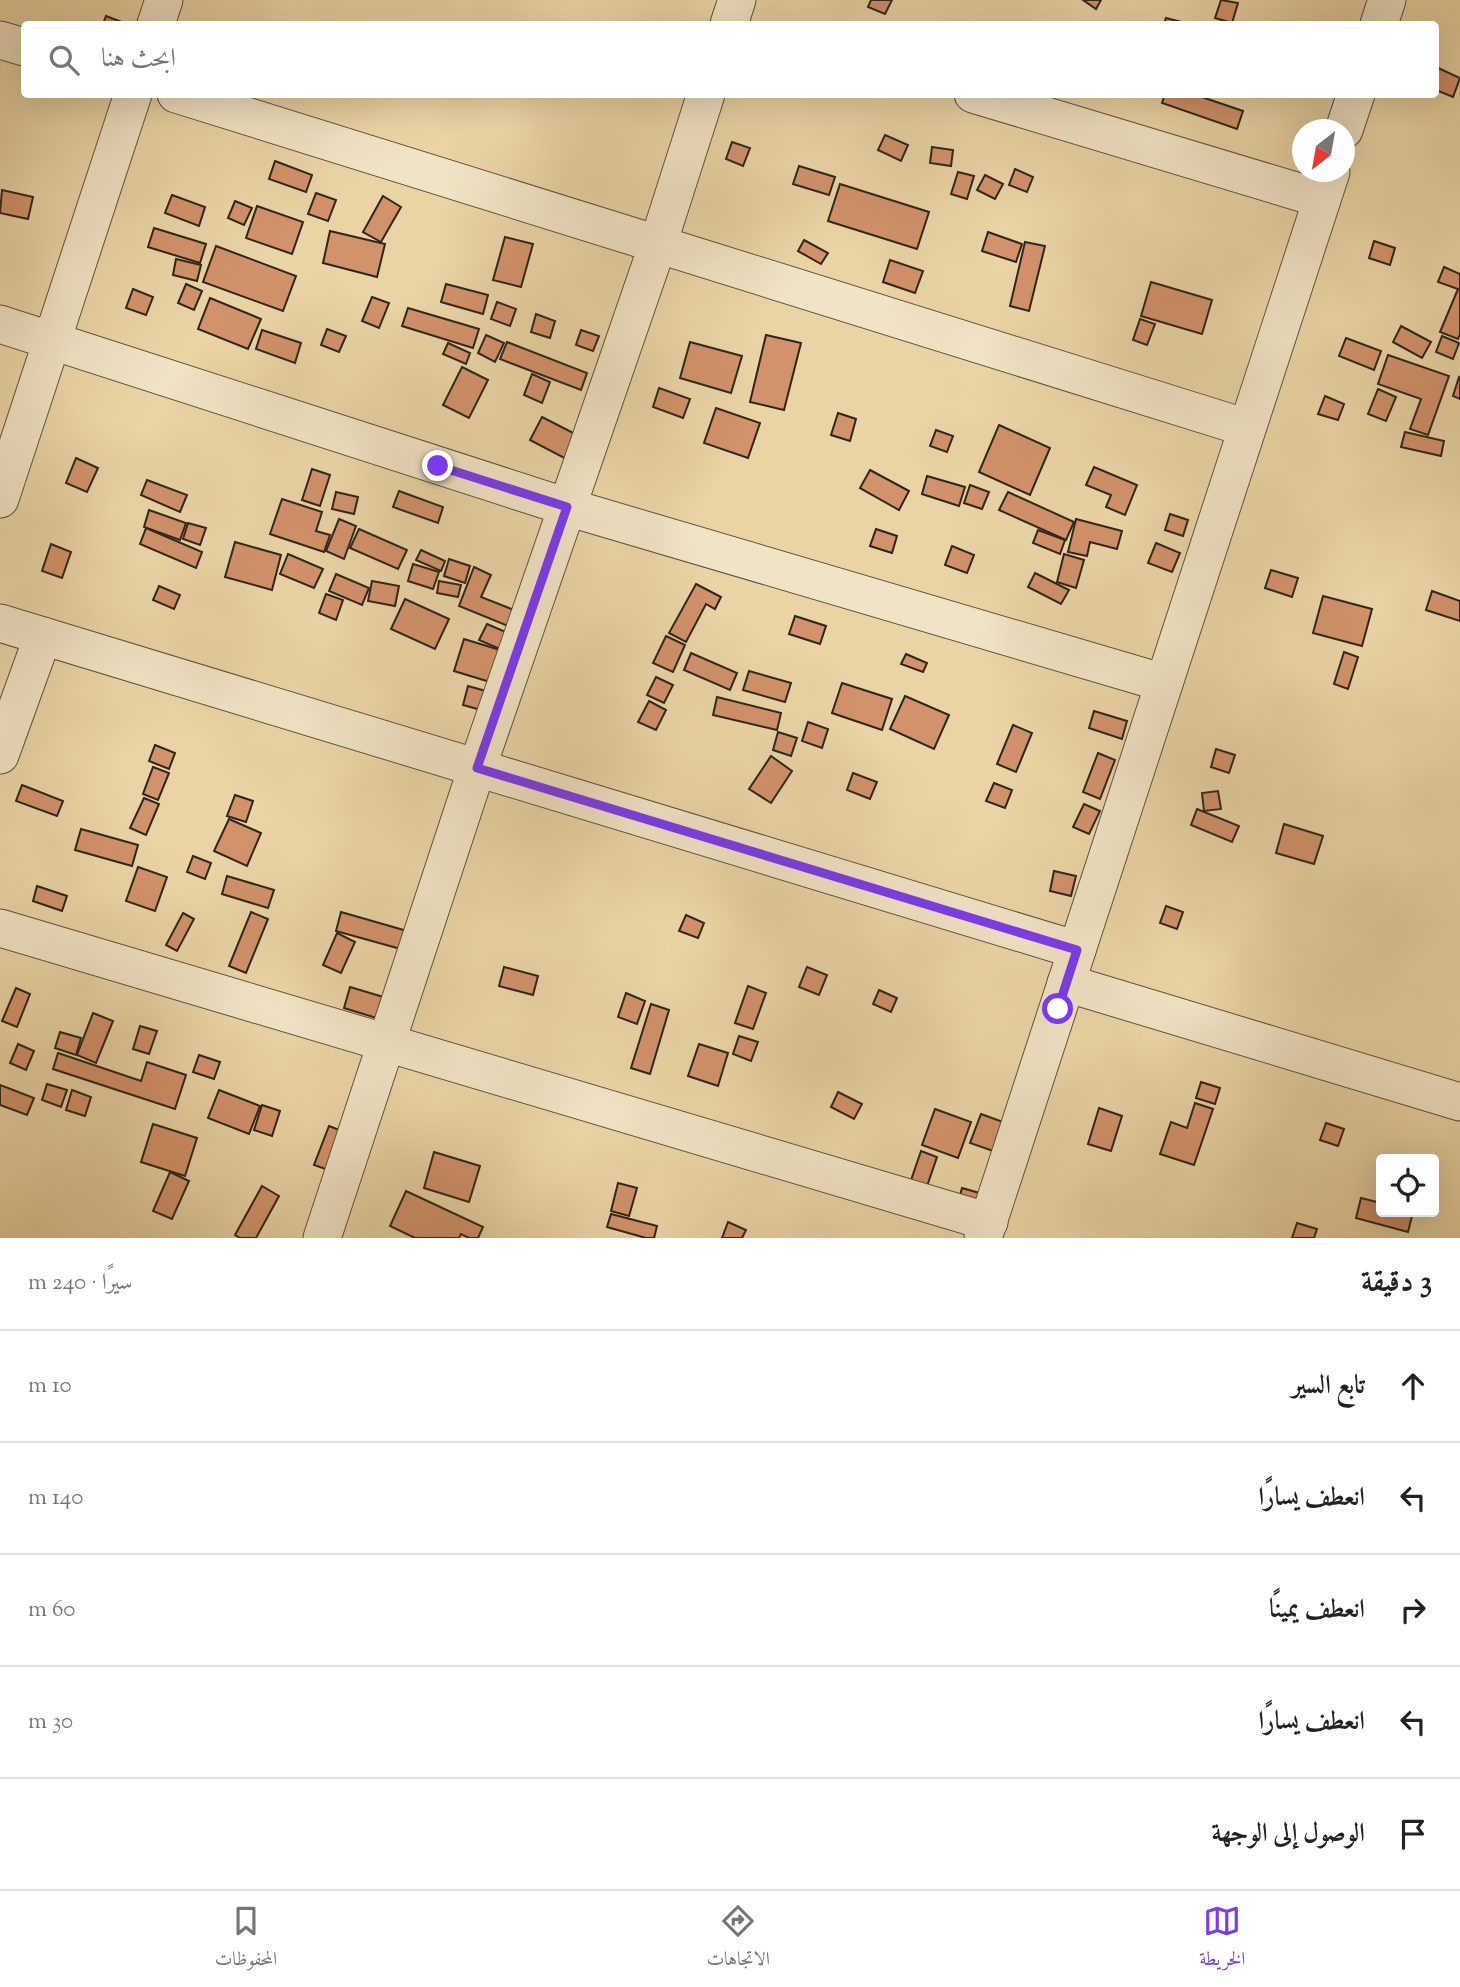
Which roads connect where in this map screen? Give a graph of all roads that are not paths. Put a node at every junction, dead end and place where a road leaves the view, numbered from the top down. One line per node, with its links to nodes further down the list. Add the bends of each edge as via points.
1 (164, 0): 3 (street)
2 (1387, 0): 4 (street)
3 (157, 21)
4 (1380, 21)
5 (0, 40): 6 (street)
6 (21, 46)
7 (132, 98): 16 (street)
8 (189, 98): 14 (street)
9 (705, 98): 14 (street)
10 (989, 98): 13 (street)
11 (1355, 98): 12 (street)
12 (1348, 119)
13 (1326, 185): 17 (street)
14 (658, 244): 17 (street); 19 (street)
15 (0, 324): 16 (street)
16 (52, 342): 18 (street); 19 (street)
17 (1247, 428): 22 (street)
18 (0, 499)
19 (567, 507): 22 (street); 24 (street)
20 (0, 623): 21 (street)
21 (43, 636): 23 (street); 24 (street)
22 (1164, 683): 26 (street)
23 (0, 755)
24 (477, 768): 26 (street); 27 (street)
25 (0, 928): 27 (street)
26 (1072, 966): 28 (street); 29 (street)
27 (387, 1043): 29 (street); 30 (street)
28 (1460, 1102)
29 (986, 1230)
30 (323, 1238)

